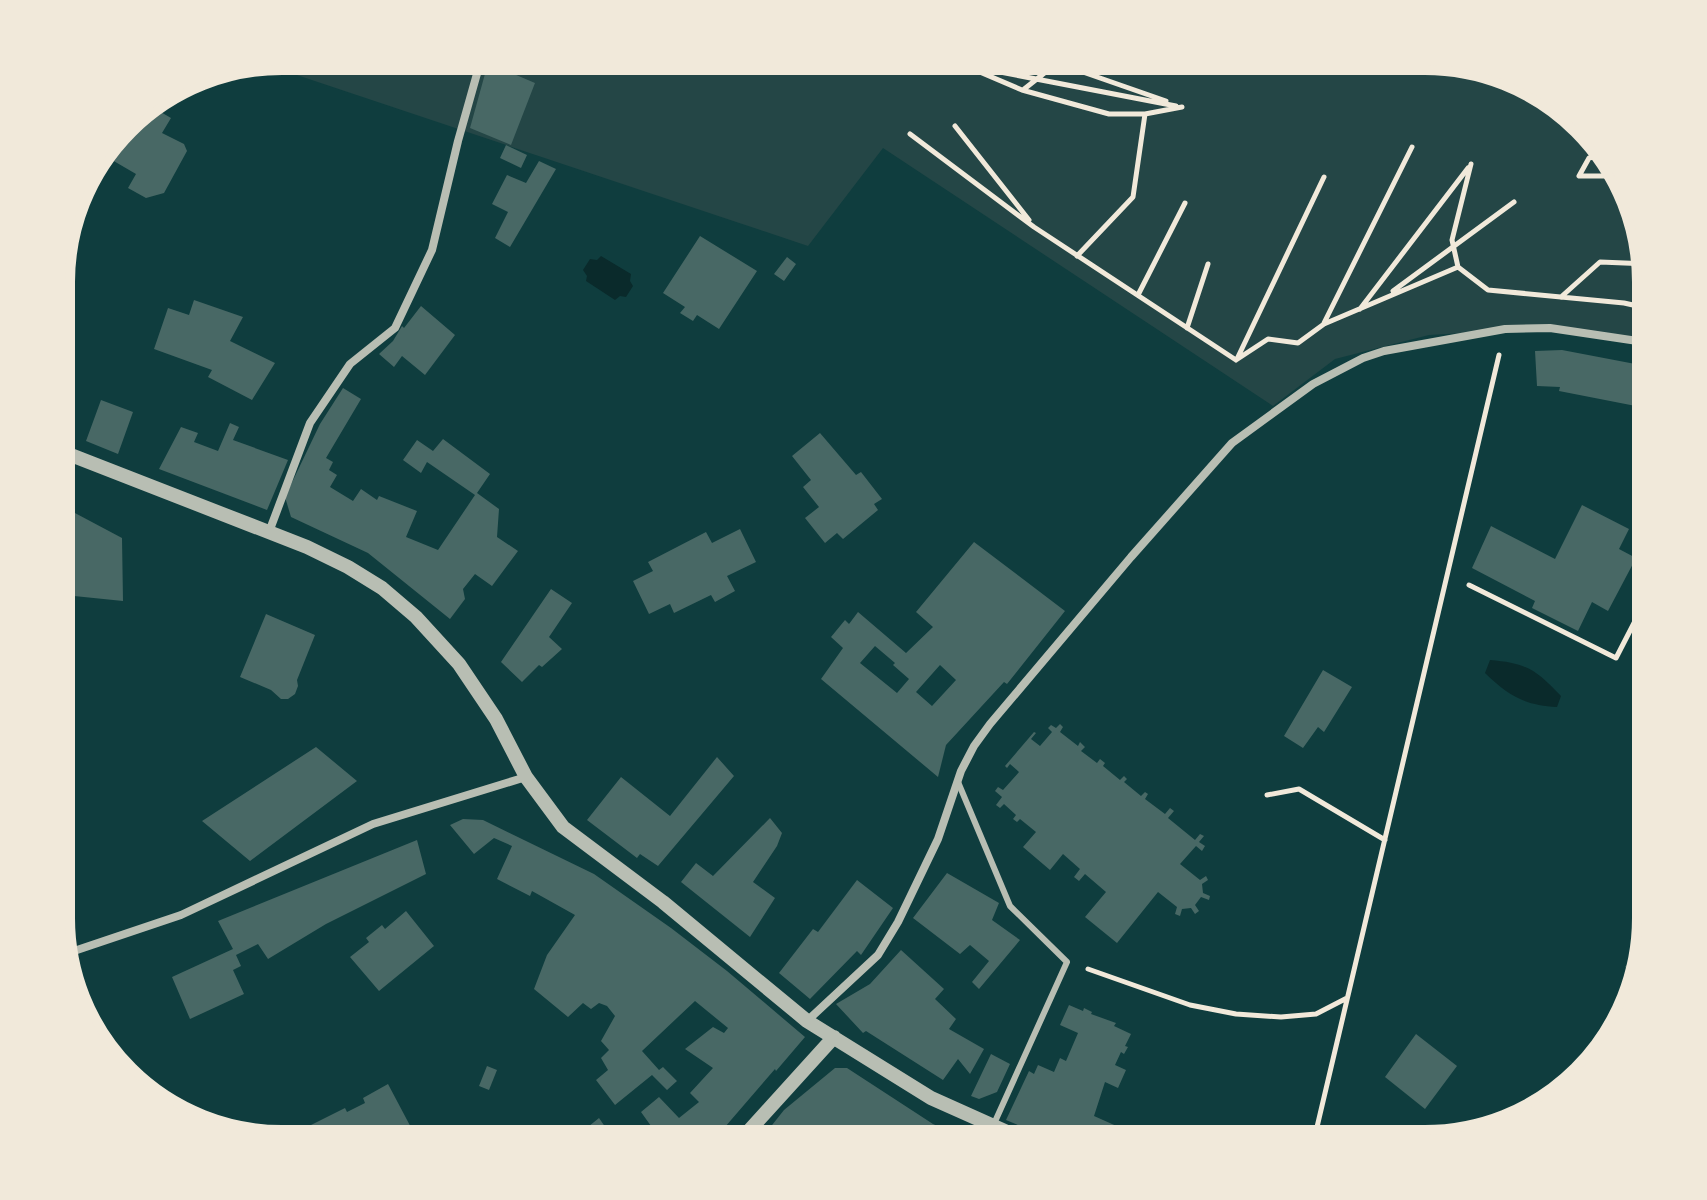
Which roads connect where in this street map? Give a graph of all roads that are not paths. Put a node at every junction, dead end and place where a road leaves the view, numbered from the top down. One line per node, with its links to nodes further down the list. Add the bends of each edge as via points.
1 (478, 70): 4 (street, via 432,250 395,328 350,364 310,423)
2 (1637, 341): 6 (street, via 1550,328 1505,329 1363,358 1313,384 1232,443 1140,546 990,724)
3 (70, 455): 4 (street)
4 (269, 532): 5 (street, via 348,567 416,617 459,664)
5 (526, 777): 7 (street, via 373,824 181,915); 8 (street, via 563,827)
6 (958, 782): 8 (street, via 938,839 878,955); 10 (lane, via 1010,906 1067,962)
7 (73, 950)
8 (807, 1021): 9 (street)
9 (834, 1037): 10 (street, via 931,1098); 11 (street)
10 (993, 1126): 12 (street)
11 (750, 1130)
12 (1002, 1130)

